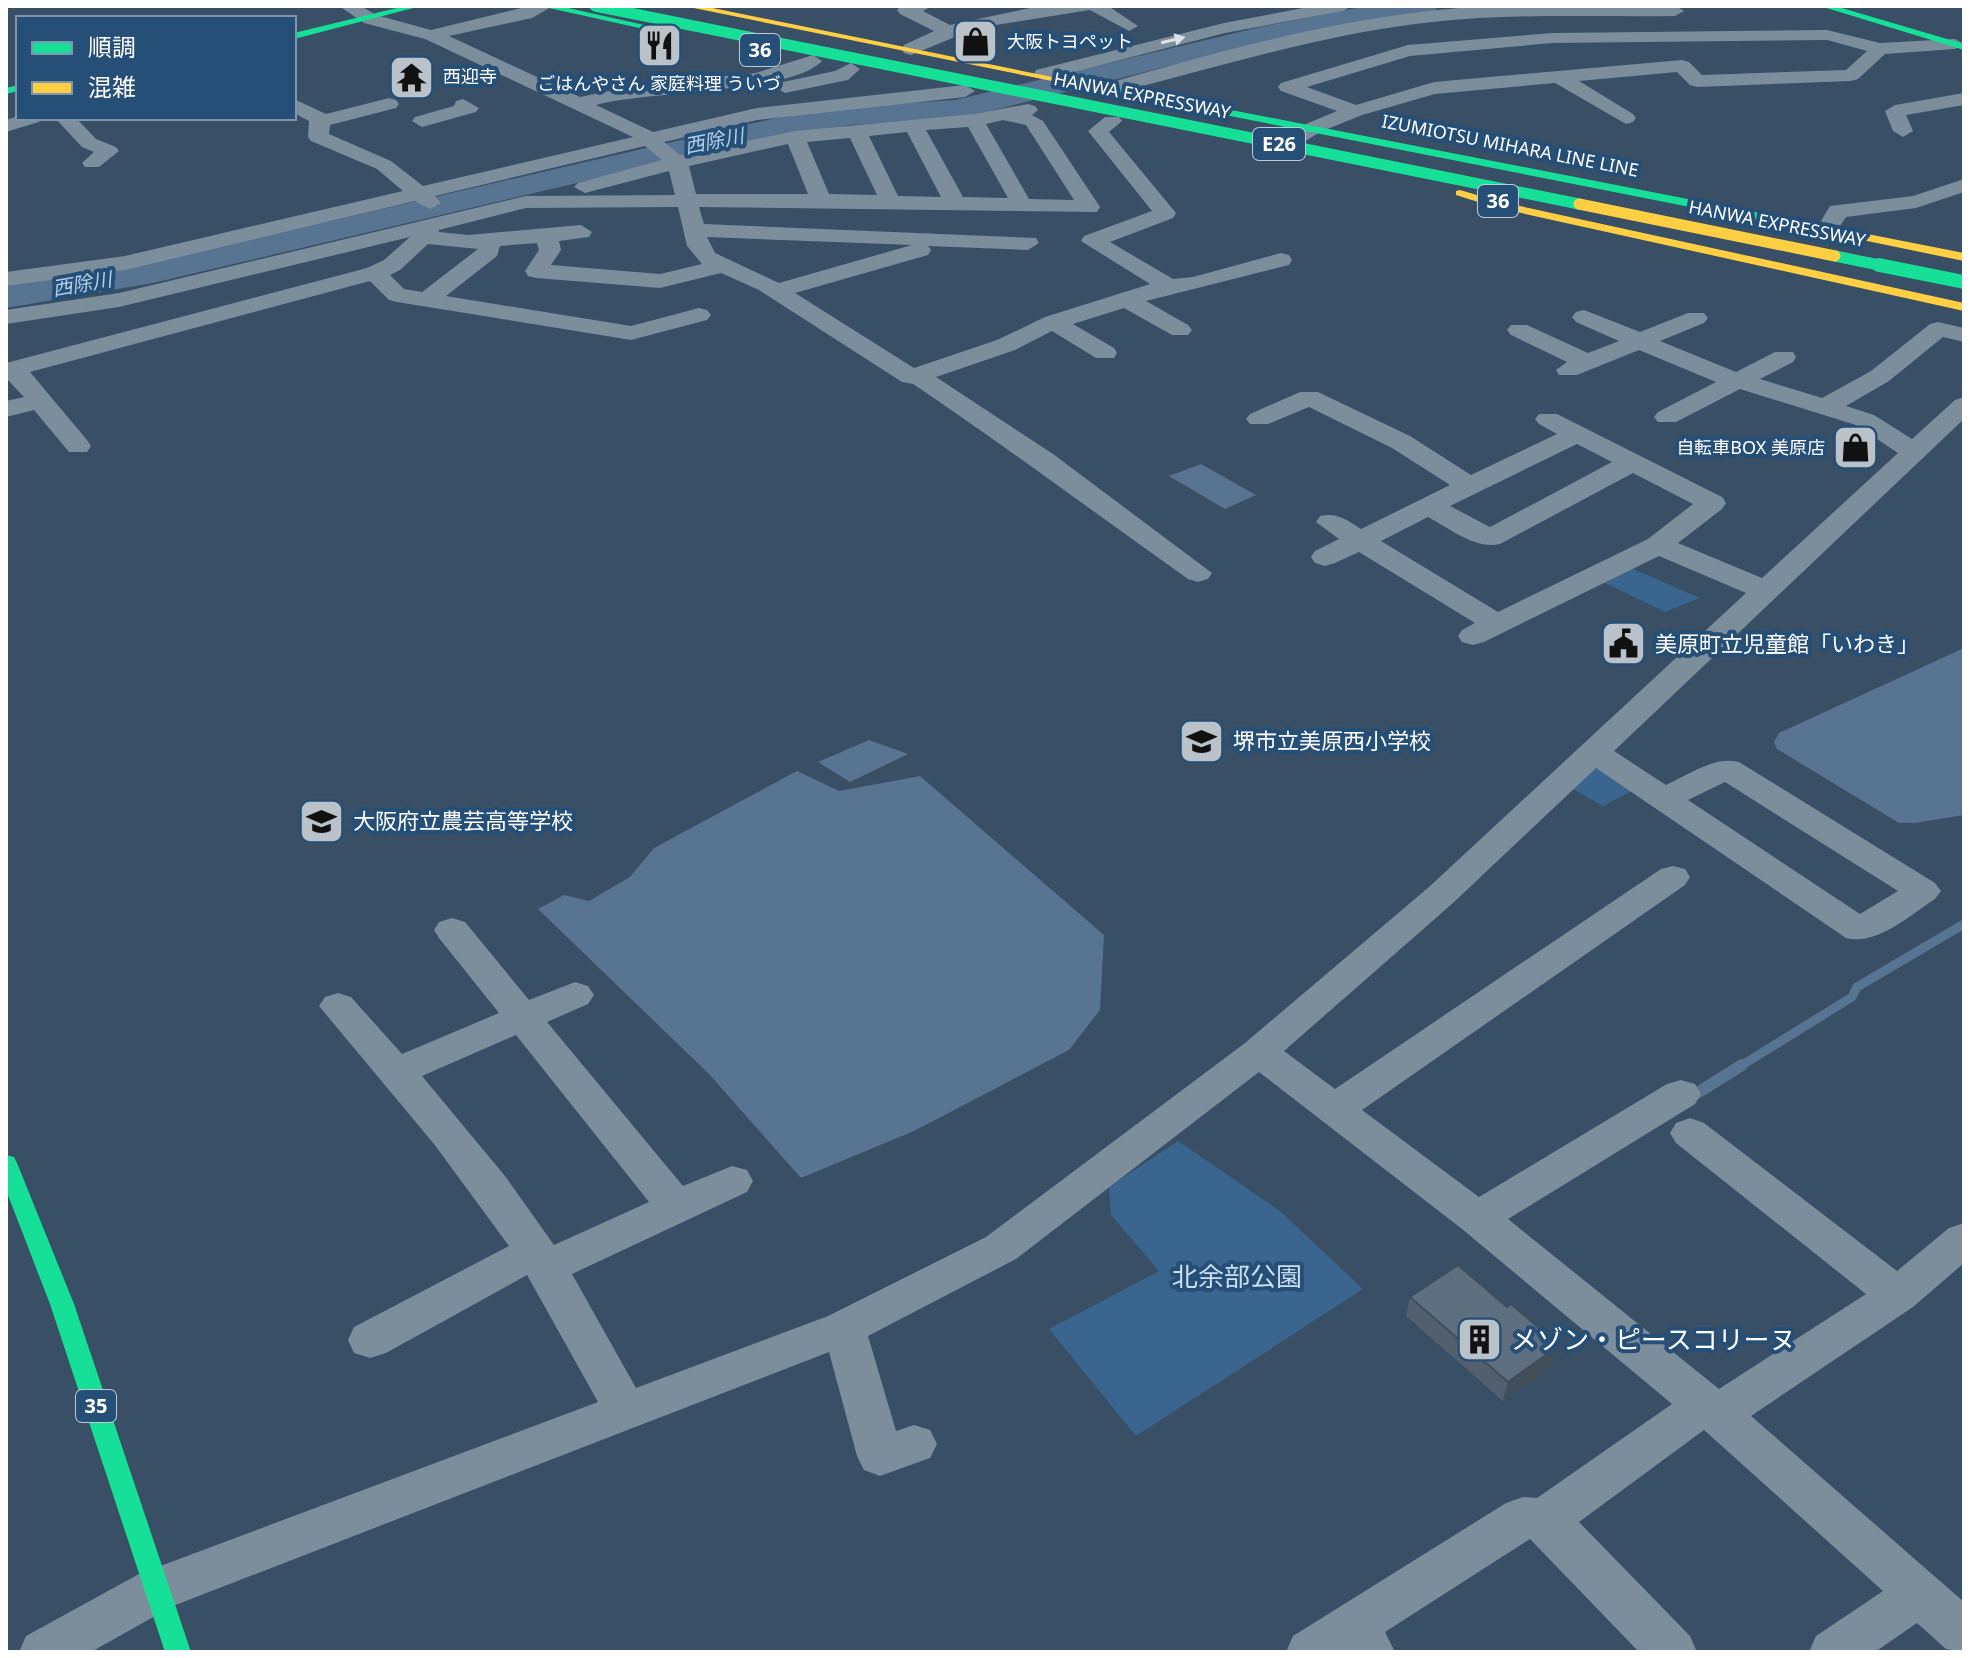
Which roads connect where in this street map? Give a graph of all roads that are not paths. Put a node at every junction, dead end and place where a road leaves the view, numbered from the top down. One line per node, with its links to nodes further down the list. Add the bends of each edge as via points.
1 (348, 6): 14 (street)
2 (416, 6): 14 (main road)
3 (544, 6): 18 (street); 25 (main road, 36)
4 (595, 6): 72 (main road, HANWA EXPRESSWAY / E26, bridge)
5 (647, 6): 59 (main road, HANWA EXPRESSWAY / E26)
6 (689, 6): 23 (main road, 36)
7 (923, 6): 17 (street, via 906,10)
8 (1087, 6): 17 (street, via 1017,15)
9 (1095, 6): 15 (street)
10 (1343, 6): 16 (street)
11 (1832, 6): 21 (main road)
12 (1675, 11): 32 (street, via 1512,10 1402,21 1206,61)
13 (1204, 13): 16 (street)
14 (370, 19): 18 (street); 19 (main road)
15 (1129, 26)
16 (1224, 28): 29 (street, one-way to 16)
17 (950, 32): 23 (street)
18 (431, 35): 35 (street)
19 (296, 36)
20 (1657, 37): 24 (street, via 1827,35); 26 (street); 40 (street, via 1552,38 1408,51 1288,87)
21 (1960, 46): 22 (street)
22 (1916, 48): 24 (street); 27 (street)
23 (911, 49): 29 (main road, 36)
24 (1880, 49): 26 (street, via 1851,75 1697,81)
25 (813, 61): 28 (main road, 36); 31 (street)
26 (1682, 66): 30 (street)
27 (1964, 66)
28 (851, 69): 31 (street, via 837,77 741,96); 33 (main road, 36)
29 (1046, 75): 32 (main road, IZUMIOTSU MIHARA LINE LINE / 36)
30 (1559, 77): 40 (street, via 1434,88); 42 (street)
31 (725, 84): 35 (street, via 626,91)
32 (1109, 88): 51 (main road, IZUMIOTSU MIHARA LINE LINE / 36)
33 (970, 92): 38 (main road, 36); 54 (street, via 757,114)
34 (1964, 99): 53 (street, via 1895,111)
35 (580, 103): 54 (street)
36 (389, 104): 48 (street)
37 (463, 105): 46 (street, via 469,108)
38 (1035, 105): 41 (street); 47 (main road, 36)
39 (296, 106): 48 (street, via 321,119)
40 (1355, 111): 51 (street)
41 (1005, 115): 45 (street); 71 (street, via 1033,121 1089,207)
42 (1626, 118)
43 (26, 120): 49 (street)
44 (67, 120): 58 (street, via 89,143 109,151)
45 (974, 120): 50 (street); 71 (street)
46 (422, 121)
47 (1112, 121): 57 (main road, 36); 93 (street, via 1098,131 1165,213 1092,241)
48 (318, 122): 62 (street, via 318,137 384,165)
49 (6, 126)
50 (914, 126): 52 (street); 70 (street)
51 (1313, 128): 57 (street); 64 (main road, IZUMIOTSU MIHARA LINE LINE / 36)
52 (857, 131): 55 (street); 68 (street)
53 (1903, 131)
54 (648, 137): 60 (street); 62 (street)
55 (795, 137): 56 (street); 67 (street)
56 (736, 149): 60 (street); 66 (street)
57 (1275, 154): 63 (main road, 36)
58 (92, 163)
59 (1443, 163): 84 (main road, via 1702,205); 87 (main road, HANWA EXPRESSWAY / E26)
60 (678, 164): 65 (street); 69 (street)
61 (1964, 185): 74 (street, via 1916,202 1838,211)
62 (418, 193): 73 (street); 91 (street, via 125,263)
63 (1460, 193): 96 (main road, 36); 99 (main road, 36)
64 (1654, 194): 74 (main road, 36); 84 (main road, IZUMIOTSU MIHARA LINE LINE / 36)
65 (686, 199): 66 (street); 69 (street); 75 (street)
66 (756, 200): 67 (street)
67 (821, 200): 68 (street)
68 (890, 201): 70 (street)
69 (526, 202): 73 (street)
70 (955, 203): 71 (street)
71 (1022, 205)
72 (1621, 213): 92 (main road, HANWA EXPRESSWAY / E26, bridge); 96 (main road, bridge)
73 (451, 220): 76 (street)
74 (1832, 221): 83 (main road, 36)
75 (694, 230): 79 (street); 86 (street, via 698,246)
76 (425, 232): 80 (street, via 468,242); 88 (street); 102 (street, via 119,300)
77 (581, 232): 78 (street)
78 (546, 234): 80 (street); 86 (street, via 550,250 536,271 660,281)
79 (835, 237): 81 (street); 89 (street, via 824,259)
80 (489, 240): 90 (street, via 489,251)
81 (948, 242): 82 (street); 89 (street)
82 (1028, 243)
83 (1964, 245)
84 (1964, 256)
85 (1281, 260): 93 (street)
86 (721, 266): 95 (street)
87 (1964, 266)
88 (384, 269): 90 (street); 97 (street, via 397,295); 112 (street)
89 (843, 272): 95 (street)
90 (458, 275): 97 (street)
91 (8, 276)
92 (1964, 282)
93 (1169, 286): 98 (street)
94 (534, 290): 100 (street)
95 (776, 291): 113 (street, via 911,377)
96 (1964, 294)
97 (429, 298): 100 (street)
98 (1126, 299): 105 (street); 106 (street)
99 (1964, 307)
100 (506, 311): 101 (street, via 594,317 631,333)
101 (699, 315)
102 (6, 317)
103 (1584, 317): 109 (street)
104 (1696, 318): 109 (street)
105 (1053, 322): 110 (street); 113 (street, via 1006,345)
106 (1180, 330)
107 (1519, 330): 109 (street, via 1578,366)
108 (1964, 335): 117 (street, via 1938,329 1880,376)
109 (1637, 342): 114 (street)
110 (1105, 353)
111 (1784, 357): 114 (street)
112 (10, 370): 115 (street)
113 (917, 375): 132 (street)
114 (1737, 382): 117 (street); 119 (street)
115 (40, 401): 118 (street); 123 (street)
116 (1964, 405): 124 (street)
117 (1825, 407): 124 (street, via 1865,420)
118 (6, 409)
119 (1667, 417)
120 (1259, 419): 126 (street, via 1309,397 1401,442)
121 (1548, 419): 122 (street)
122 (1577, 434): 125 (street); 126 (street)
123 (78, 446)
124 (1913, 451): 133 (street)
125 (1633, 462): 127 (street, via 1490,538); 130 (street, via 1712,503)
126 (1471, 485): 127 (street)
127 (1428, 506): 129 (street)
128 (1330, 522): 129 (street)
129 (1359, 540): 130 (street, via 1485,630); 131 (street)
130 (1658, 545): 133 (street)
131 (1325, 557)
132 (1198, 573)
133 (1765, 590): 134 (street)
134 (1594, 752): 135 (street); 141 (street, via 1441,895)
135 (1663, 799): 135 (street, via 1727,769 1923,891 1859,930)
136 (1673, 877): 143 (street)
137 (452, 930): 140 (street)
138 (575, 995): 140 (street)
139 (338, 1006): 142 (street)
140 (522, 1019): 142 (street); 146 (street)
141 (1259, 1052): 143 (street); 151 (street, via 1001,1248)
142 (396, 1072): 149 (street, via 451,1135)
143 (1333, 1110): 147 (street)
144 (8, 1171): 157 (main road, 35, via 62,1304)
145 (732, 1181): 146 (street)
146 (677, 1207): 149 (street)
147 (1477, 1218): 150 (street, via 1686,1114); 153 (street)
148 (1964, 1239): 150 (street)
149 (540, 1260): 152 (street); 154 (street)
150 (1898, 1295): 153 (street)
151 (844, 1328): 154 (street); 155 (street, via 880,1456)
152 (370, 1340)
153 (1711, 1409): 156 (street); 158 (street)
154 (625, 1410): 157 (street)
155 (914, 1444)
156 (1545, 1519): 160 (street, via 1523,1518); 163 (street)
157 (156, 1590): 161 (street); 162 (main road, 35)
158 (1921, 1593): 159 (street); 164 (street)
159 (1964, 1633)
160 (1345, 1644)
161 (44, 1652)
162 (178, 1652)
163 (1672, 1652)
164 (1834, 1652)

